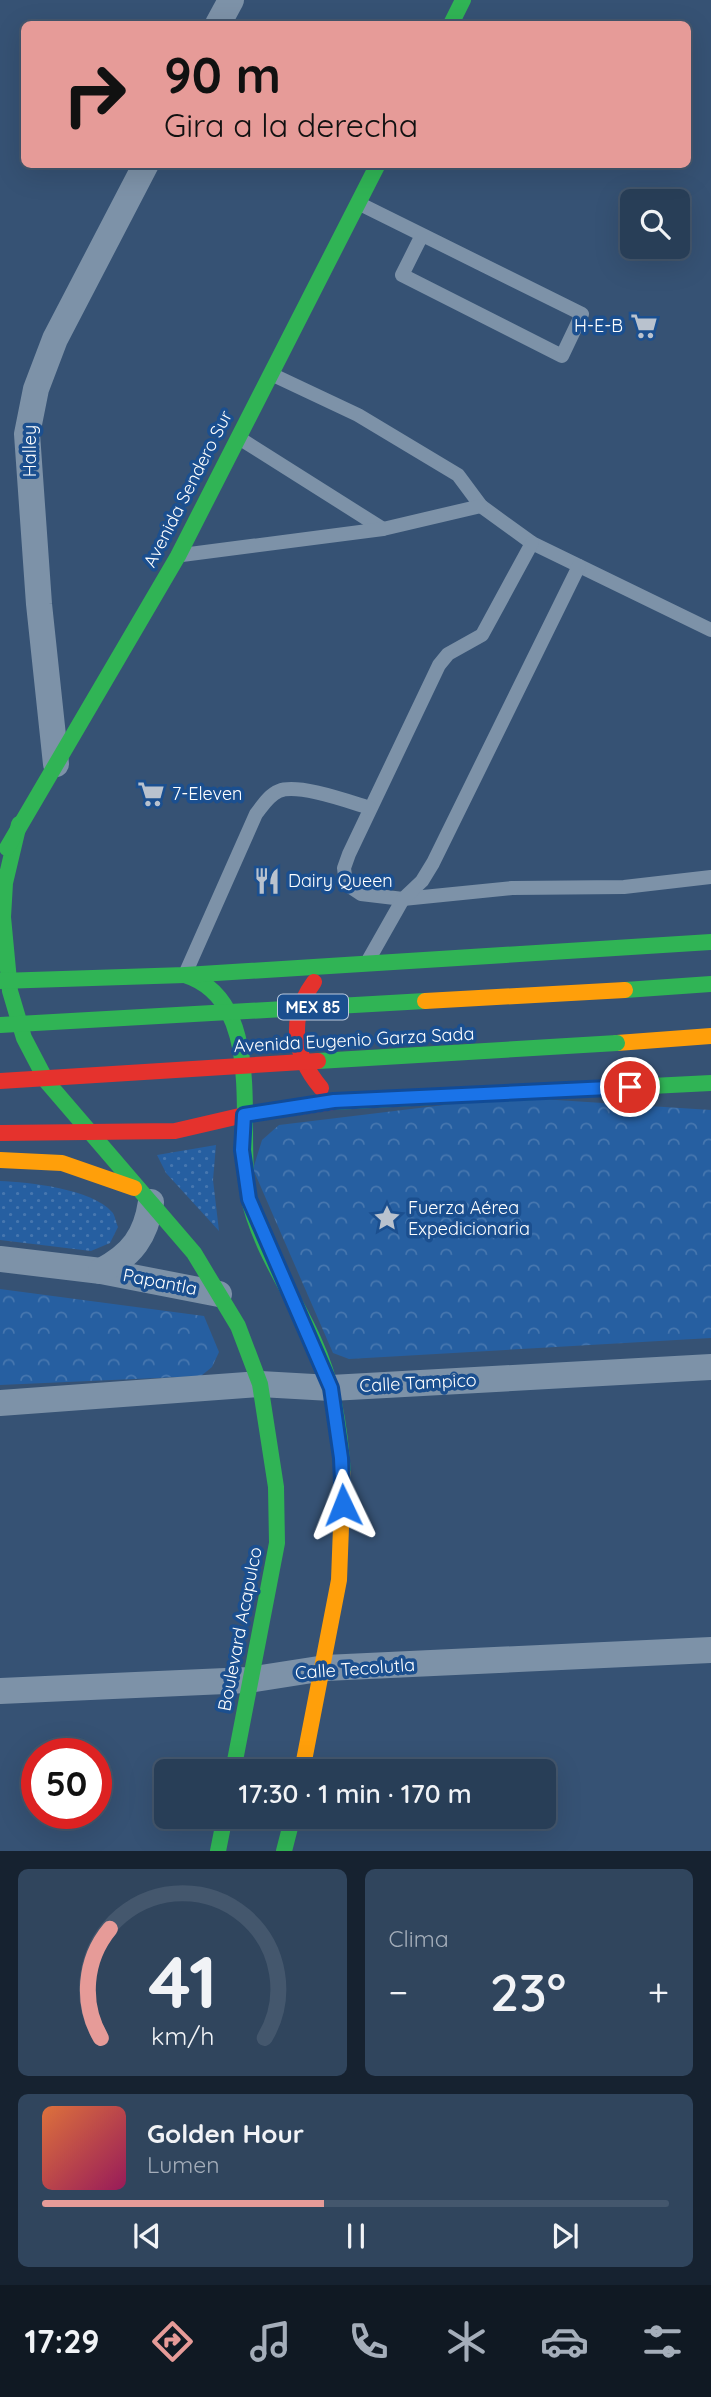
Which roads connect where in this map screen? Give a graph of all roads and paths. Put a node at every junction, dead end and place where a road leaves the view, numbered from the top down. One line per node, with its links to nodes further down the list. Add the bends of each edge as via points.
1 (231, 0): 3 (street)
2 (463, 0): 4 (main road)
3 (220, 21)
4 (452, 21)
5 (144, 168): 17 (street, Halley, via 55,339 36,389 27,434)
6 (376, 168): 7 (main road, Avenida Sendero Sur)
7 (358, 203): 8 (lane); 9 (main road, Avenida Sendero Sur)
8 (422, 235): 8 (lane, via 582,314 562,356 402,275)
9 (270, 373): 10 (main road, Avenida Sendero Sur); 11 (lane, via 358,415 458,475)
10 (236, 436): 12 (lane); 14 (main road, Avenida Sendero Sur)
11 (481, 506): 12 (lane); 13 (lane)
12 (383, 529): 14 (lane)
13 (532, 542): 15 (lane); 18 (lane, via 482,635 448,654 439,666)
14 (178, 555): 17 (main road, Avenida Sendero Sur)
15 (579, 566): 16 (lane); 22 (lane, via 433,863)
16 (711, 631)
17 (56, 764): 19 (main road, Avenida Sendero Sur)
18 (370, 807): 22 (lane, via 344,868 346,884 361,894); 26 (lane, via 297,789 280,790 267,799 256,814)
19 (19, 824): 20 (main road, Avenida Sendero Sur); 28 (main road, Avenida Sendero Sur, via 1,921)
20 (0, 862)
21 (711, 877): 22 (lane, via 624,887 512,888)
22 (403, 899): 24 (lane)
23 (711, 942): 24 (main road)
24 (368, 961): 25 (main road)
25 (328, 964): 26 (main road); 35 (main road, via 302,1000 295,1029 307,1073)
26 (185, 975): 27 (main road); 36 (main road, via 205,982 226,1003 236,1027)
27 (61, 979): 28 (main road); 33 (main road, via 48,1045)
28 (3, 981): 33 (main road, Avenida Sendero Sur, via 30,1056)
29 (711, 984): 30 (main road, Avenida Eugenio Garza Sada / MEX 85, bridge)
30 (0, 1025)
31 (711, 1037): 32 (main road, Avenida Eugenio Garza Sada, bridge)
32 (0, 1081)
33 (47, 1082): 37 (main road)
34 (711, 1083): 35 (main road)
35 (334, 1101): 36 (main road)
36 (244, 1115): 37 (main road, via 175,1131); 46 (main road, via 242,1150 249,1199)
37 (88, 1131): 38 (main road); 40 (main road, Boulevard Acapulco)
38 (0, 1133)
39 (0, 1160): 40 (main road, via 62,1163)
40 (146, 1196): 42 (street, Papantla, via 148,1224 135,1247); 43 (main road, Boulevard Acapulco, via 194,1253)
41 (0, 1259): 42 (street, Papantla)
42 (101, 1271): 43 (street, Papantla)
43 (219, 1294): 45 (main road, Boulevard Acapulco)
44 (711, 1367): 46 (street, Calle Tampico)
45 (260, 1384): 46 (street, Calle Tampico); 47 (street, Calle Tampico); 50 (main road, Boulevard Acapulco, via 276,1487 277,1543)
46 (331, 1388): 49 (main road, via 343,1505 341,1556)
47 (0, 1403)
48 (711, 1650): 49 (street, Calle Tecolutla)
49 (325, 1668): 50 (street, Calle Tecolutla); 53 (main road)
50 (248, 1680): 51 (street, Calle Tecolutla); 52 (main road, Boulevard Acapulco)
51 (0, 1691)
52 (235, 1759)
53 (305, 1759)
54 (222, 1829): 56 (main road)
55 (289, 1829): 57 (main road)
56 (218, 1851)
57 (284, 1851)

